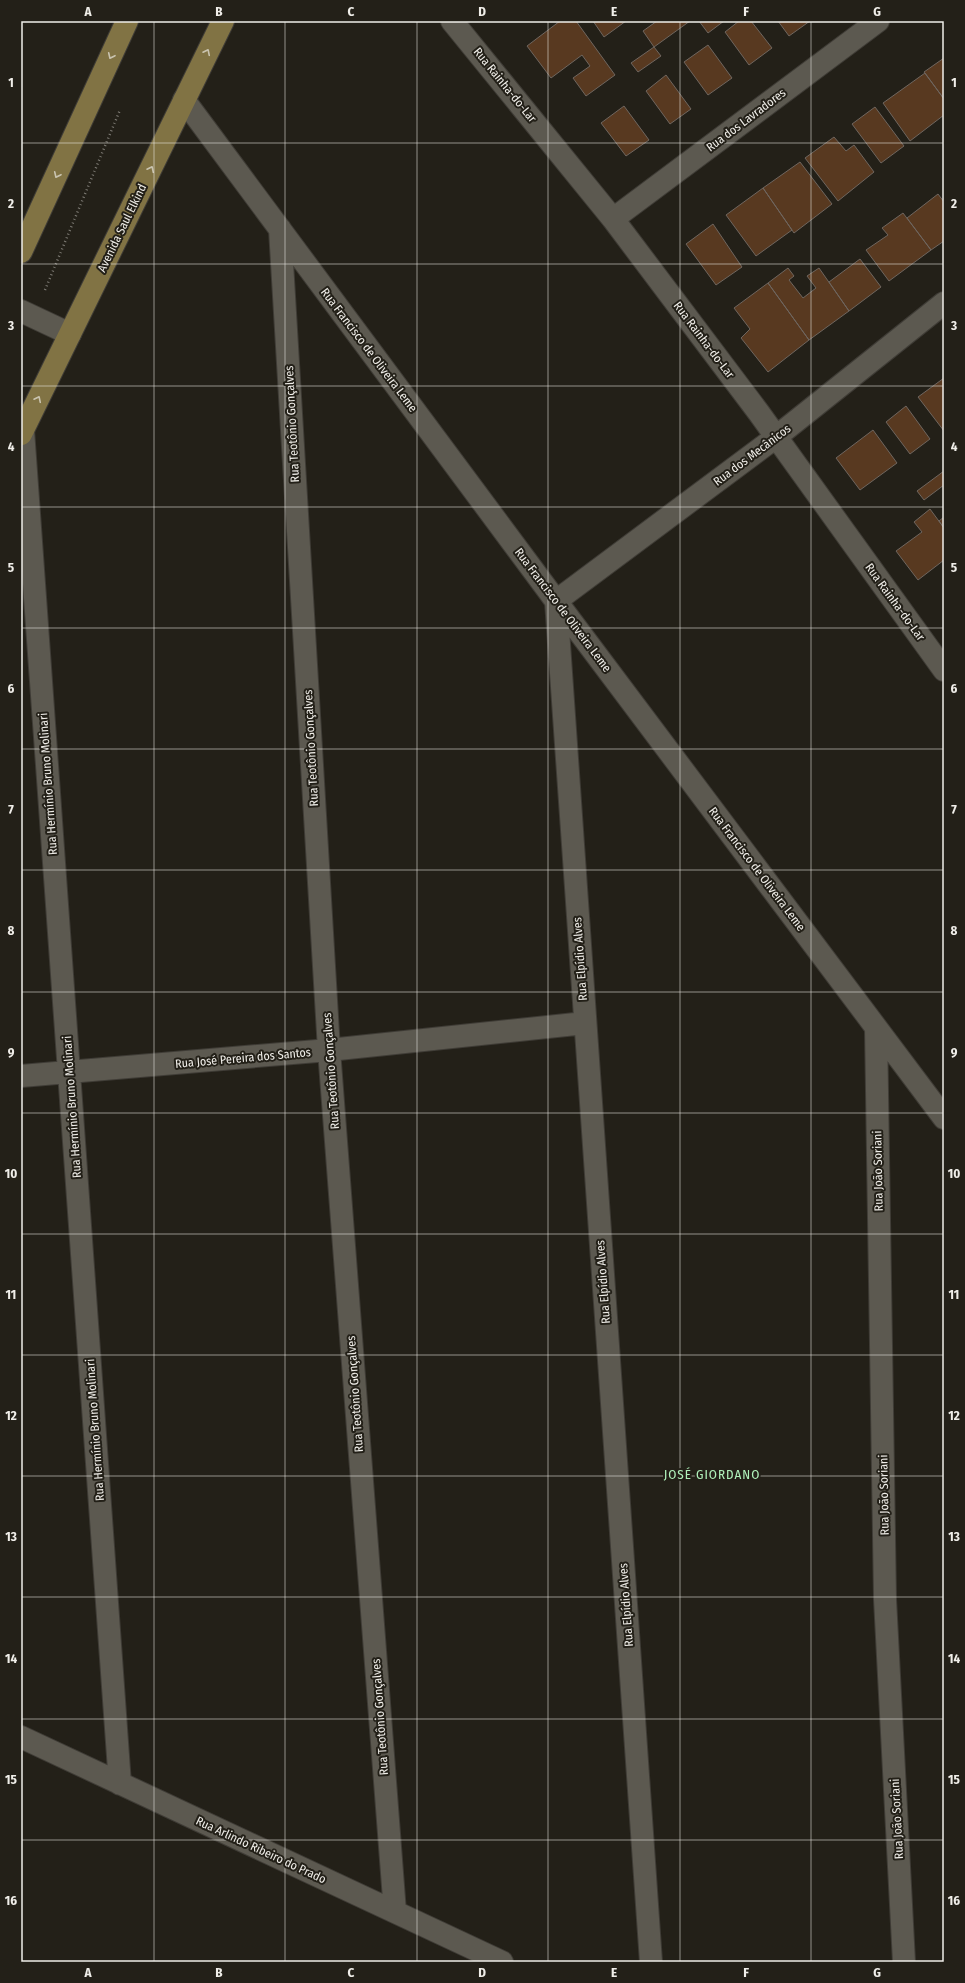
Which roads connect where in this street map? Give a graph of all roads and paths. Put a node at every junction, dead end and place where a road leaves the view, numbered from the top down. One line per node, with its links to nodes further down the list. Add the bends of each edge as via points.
1 (127, 21): 9 (main road, one-way to 9)
2 (222, 21): 5 (main road, Avenida Saul Elkind, one-way to 2)
3 (878, 21): 7 (street, Rua dos Lavradores)
4 (463, 25): 7 (street, Rua Rainha-do-Lar)
5 (184, 100): 8 (street, Rua Francisco de Oliveira Leme); 12 (main road, Avenida Saul Elkind, one-way to 5)
6 (121, 108): 11 (path)
7 (614, 219): 14 (street, Rua Rainha-do-Lar)
8 (280, 229): 15 (street, Rua Francisco de Oliveira Leme); 19 (street, Rua Teotônio Gonçalves)
9 (21, 252)
10 (944, 303): 14 (street, Rua dos Mecânicos)
11 (27, 314): 12 (street)
12 (70, 334): 13 (main road, Avenida Saul Elkind, one-way to 12)
13 (22, 432): 20 (street, Rua Hermínio Bruno Molinari)
14 (776, 437): 15 (street, Rua dos Mecânicos); 16 (street, Rua Rainha-do-Lar)
15 (556, 601): 17 (street, Rua Elpídio Alves); 18 (street, Rua Francisco de Oliveira Leme)
16 (941, 659)
17 (585, 1023): 19 (street, Rua José Pereira dos Santos); 27 (street, Rua Elpídio Alves)
18 (876, 1028): 22 (street, Rua Francisco de Oliveira Leme); 28 (street, Rua João Soriani, via 885,1599)
19 (329, 1050): 20 (street, Rua José Pereira dos Santos); 25 (street, Rua Teotônio Gonçalves)
20 (69, 1072): 21 (street, Rua José Pereira dos Santos); 24 (street, Rua Hermínio Bruno Molinari)
21 (21, 1076)
22 (944, 1118)
23 (21, 1737): 24 (street, Rua Arlindo Ribeiro do Prado)
24 (120, 1784): 25 (street, Rua Arlindo Ribeiro do Prado)
25 (396, 1912): 26 (street, Rua Arlindo Ribeiro do Prado)
26 (502, 1962)
27 (651, 1962)
28 (904, 1962)

